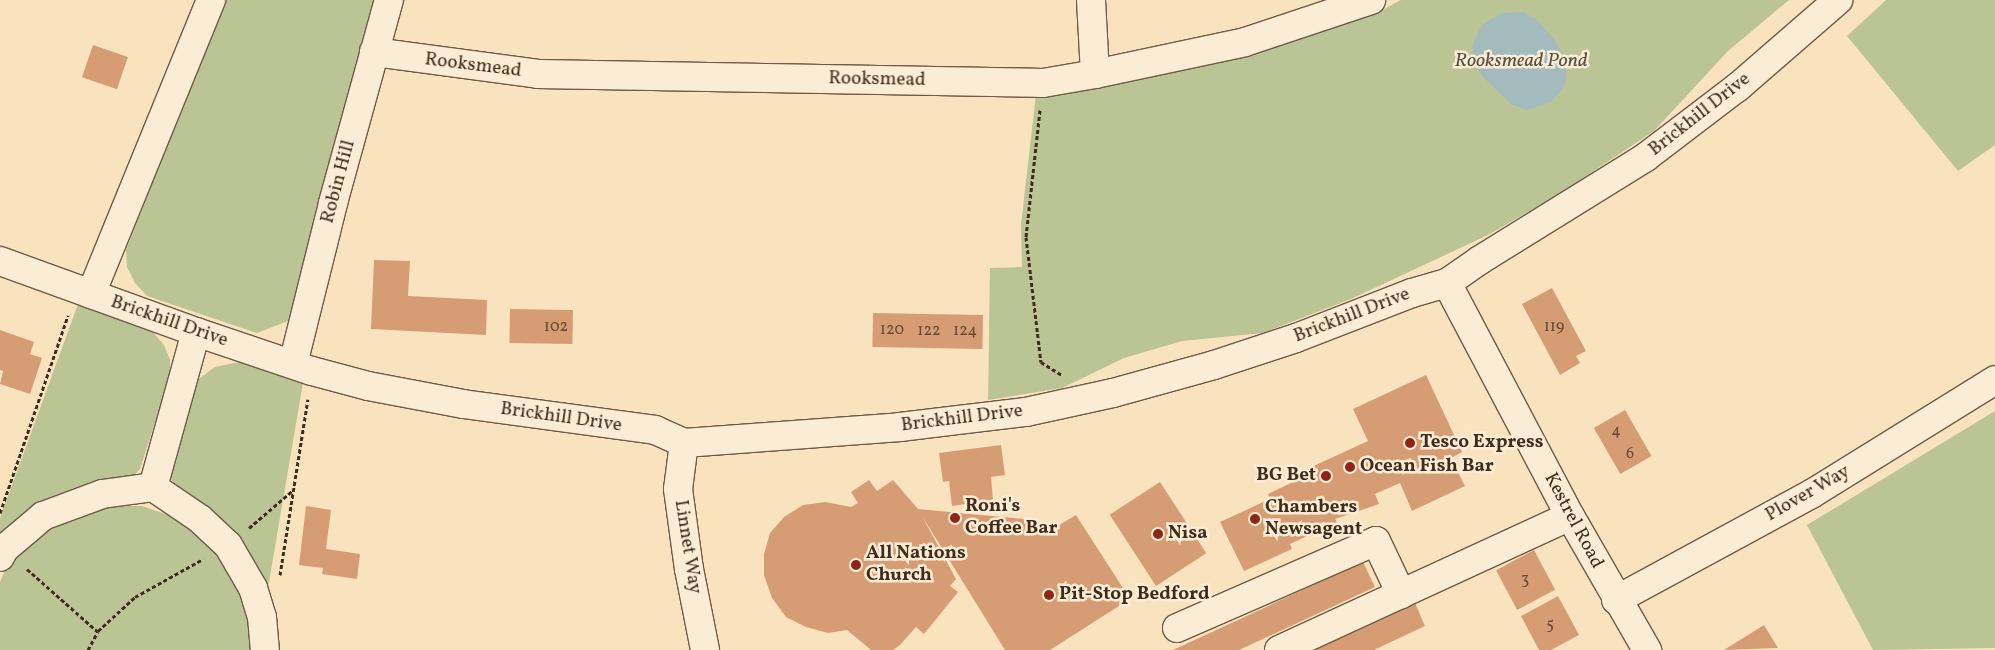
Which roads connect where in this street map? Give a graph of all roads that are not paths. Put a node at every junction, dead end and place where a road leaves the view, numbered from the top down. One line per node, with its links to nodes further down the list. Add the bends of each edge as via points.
1 (211, 0): 10 (street)
2 (389, 0): 6 (street, Robin Hill)
3 (1090, 0): 7 (street)
4 (1371, 0): 7 (street, Rooksmead, via 1246,42)
5 (1838, 0): 9 (street, Brickhill Drive, via 1738,87 1646,158)
6 (374, 52): 7 (street, Rooksmead, via 538,74 1043,83); 12 (street, Robin Hill)
7 (1095, 74)
8 (0, 261): 10 (street, Brickhill Drive)
9 (1448, 283): 14 (street, Brickhill Drive, via 1214,365 1114,393 1026,412 900,427); 16 (street, Kestrel Road)
10 (84, 292): 11 (street, Brickhill Drive)
11 (196, 332): 12 (street, Brickhill Drive); 15 (street)
12 (302, 367): 14 (street, Brickhill Drive, via 368,386 463,404 655,430)
13 (1995, 380): 19 (street, Plover Way, via 1813,493)
14 (684, 443): 22 (street, Linnet Way, via 678,490 688,570)
15 (153, 487): 17 (street, via 102,494 43,516); 21 (street, via 200,519 228,546 252,588 262,617)
16 (1570, 516): 18 (street); 19 (street, Kestrel Road)
17 (2, 553)
18 (1401, 594): 20 (street, via 1376,541); 23 (street)
19 (1616, 600): 24 (street, Kestrel Road)
20 (1177, 628)
21 (265, 650)
22 (705, 650)
23 (1280, 650)
24 (1647, 650)

